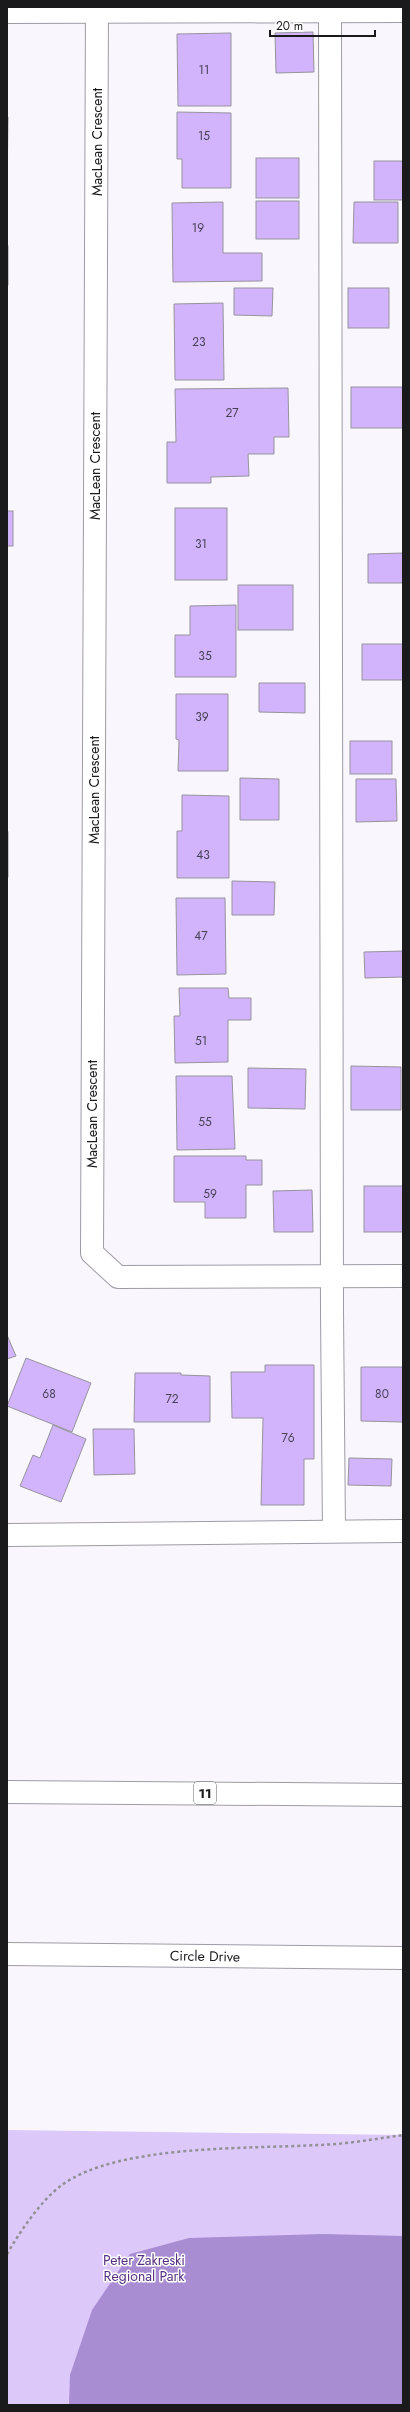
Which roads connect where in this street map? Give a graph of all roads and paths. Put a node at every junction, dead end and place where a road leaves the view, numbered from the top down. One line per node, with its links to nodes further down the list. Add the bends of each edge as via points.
1 (97, 9): 2 (main road); 4 (main road); 5 (main road, MacLean Crescent, via 92,1253 118,1276)
2 (330, 10): 3 (main road); 5 (main road)
3 (403, 11)
4 (7, 12)
5 (332, 1275): 6 (main road, MacLean Crescent); 7 (main road)
6 (403, 1276)
7 (334, 1531): 8 (main road); 9 (main road)
8 (403, 1531)
9 (7, 1536)
10 (7, 1792): 11 (main road, 11)
11 (403, 1795)
12 (7, 1954): 13 (main road, Circle Drive)
13 (403, 1958)
14 (403, 2136): 15 (path, via 321,2145 186,2151 102,2165 61,2185 24,2227)
15 (7, 2254)

